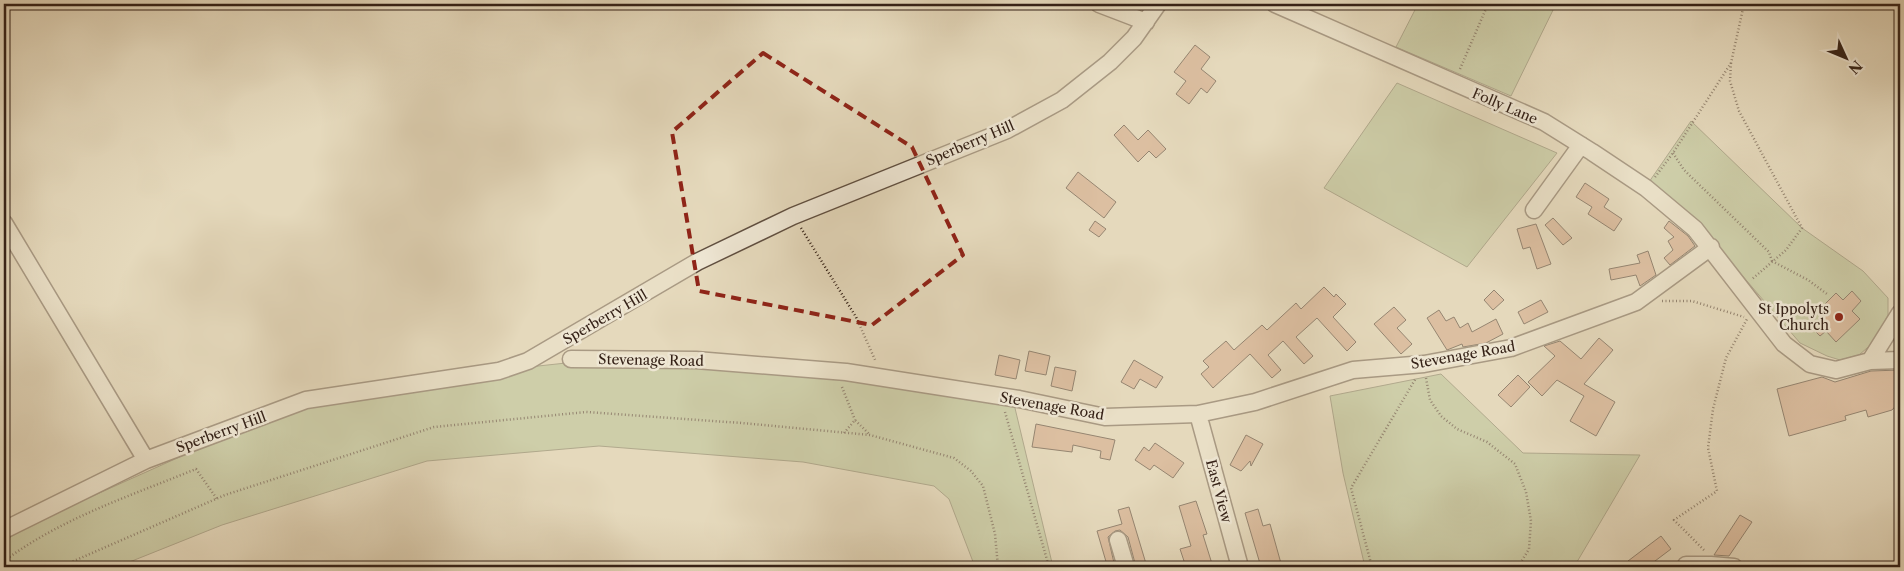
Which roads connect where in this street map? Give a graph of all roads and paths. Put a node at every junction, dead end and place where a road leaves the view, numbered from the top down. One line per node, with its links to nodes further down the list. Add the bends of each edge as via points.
1 (1099, 4): 6 (street)
2 (1158, 4): 6 (street, Sperberry Hill)
3 (1275, 4): 8 (street, Folly Lane)
4 (1488, 4): 8 (path)
5 (1744, 4): 7 (path)
6 (1146, 22): 13 (street, Sperberry Hill, via 1110,62 1062,100 1007,130)
7 (1732, 63): 10 (path); 16 (path, via 1730,81 1739,111 1802,228 1786,250)
8 (1453, 84): 9 (street, Folly Lane, via 1544,122)
9 (1581, 145): 11 (street, Folly Lane); 12 (street)
10 (1673, 154): 11 (path); 16 (path, via 1684,170 1769,252)
11 (1646, 188): 15 (street, Folly Lane, via 1695,229)
12 (1534, 210)
13 (793, 216): 26 (path, via 856,316); 32 (street, Sperberry Hill, via 697,262 528,361 499,371 306,400)
14 (4, 223): 32 (street)
15 (1711, 247): 17 (street, Folly Lane); 19 (street, Stevenage Road)
16 (1772, 261): 17 (path); 18 (path)
17 (1741, 286): 23 (street, Folly Lane, via 1784,344 1810,364 1836,370)
18 (1827, 294)
19 (1636, 302): 24 (street, Stevenage Road, via 1511,348); 37 (path, via 1692,301 1747,318 1726,358 1713,409 1708,448 1717,491 1674,520 1703,546)
20 (1900, 313): 23 (street)
21 (571, 358): 25 (street, Stevenage Road, via 696,360)
22 (1900, 360): 23 (street, Folly Lane)
23 (1870, 361)
24 (1424, 364): 28 (street, Stevenage Road, via 1353,370 1255,402); 44 (path, via 1350,488); 45 (path, via 1430,400 1441,416 1457,429 1487,442 1515,464 1526,492 1531,521 1529,549)
25 (836, 373): 26 (street, Stevenage Road); 29 (path)
26 (882, 377): 28 (street, Stevenage Road, via 1105,416)
27 (1003, 406): 41 (path)
28 (1198, 414): 43 (street, East View)
29 (856, 420): 30 (path); 31 (path)
30 (844, 433): 31 (path); 33 (path, via 586,412 434,427)
31 (870, 436): 40 (path, via 954,458 971,471 983,486 995,534)
32 (146, 460): 34 (street, Sperberry Hill)
33 (217, 499): 36 (path, via 196,469 68,521 26,544); 39 (path)
34 (4, 530)
35 (1118, 540): 42 (street)
36 (4, 561)
37 (1711, 565): 38 (street); 46 (street)
38 (1686, 566)
39 (60, 567)
40 (998, 567)
41 (1049, 567)
42 (1126, 567)
43 (1240, 567)
44 (1372, 567)
45 (1518, 567)
46 (1734, 567)

